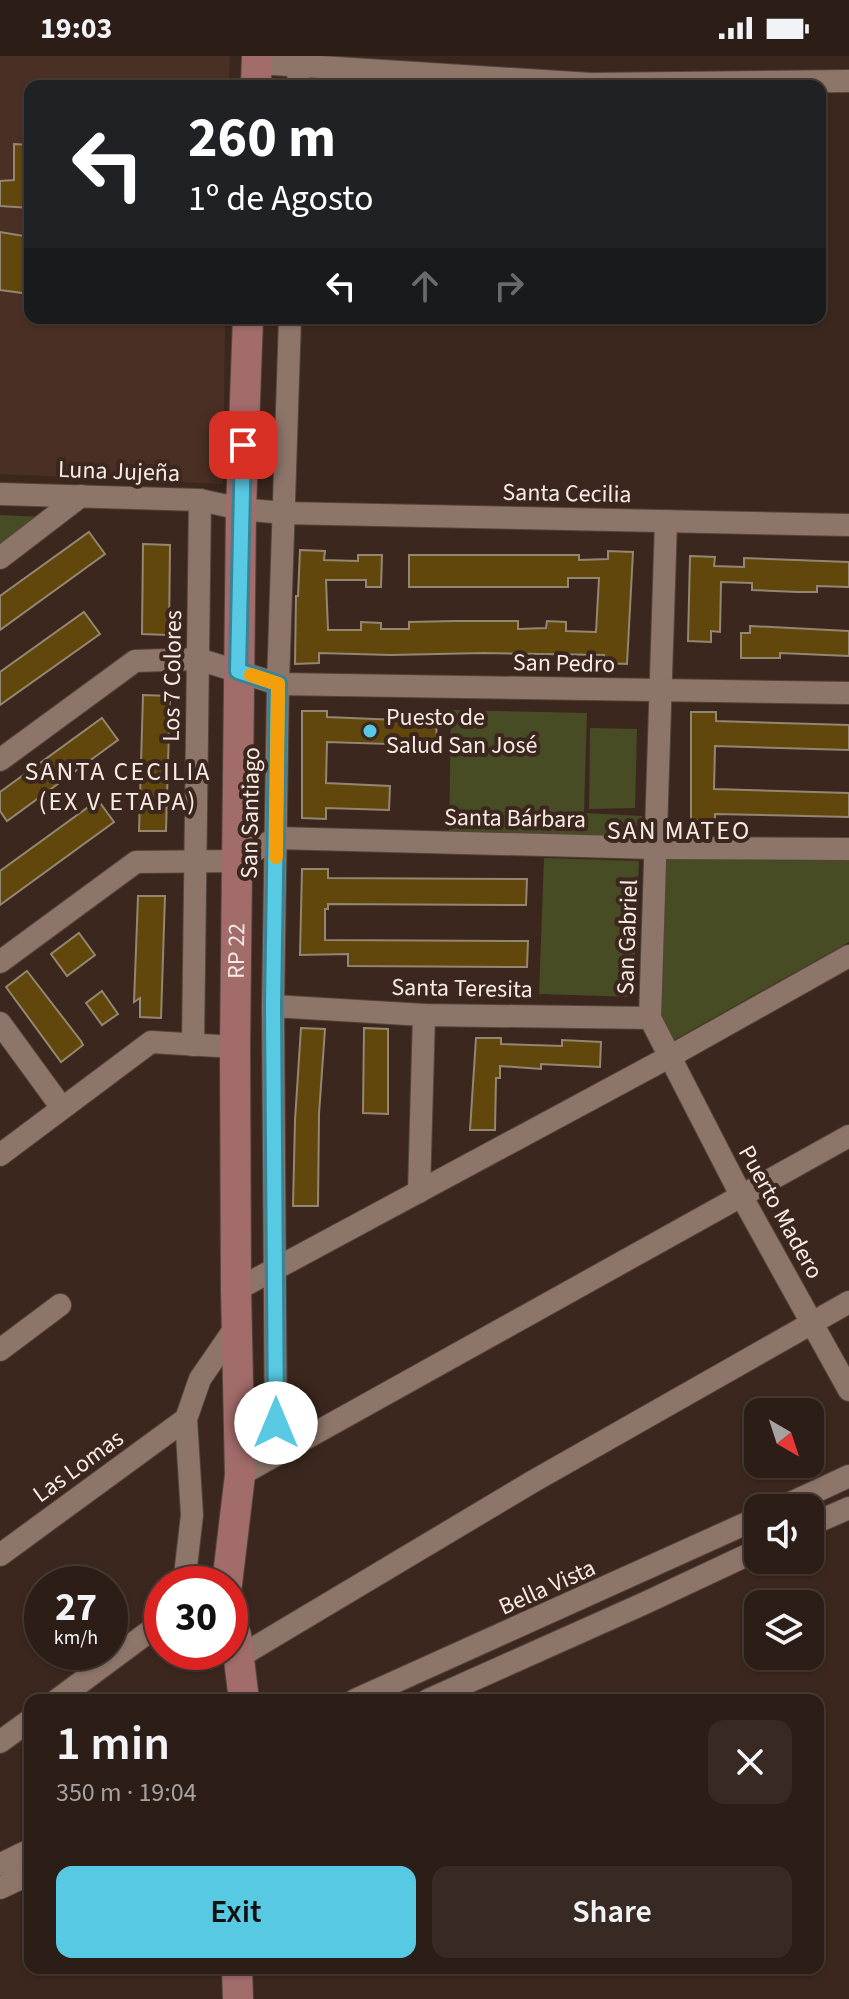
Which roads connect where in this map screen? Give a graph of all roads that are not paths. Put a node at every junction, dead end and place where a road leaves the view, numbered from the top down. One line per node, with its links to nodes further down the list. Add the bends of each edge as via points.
1 (257, 68): 2 (street)
2 (299, 76): 3 (street)
3 (445, 80)
4 (826, 81): 5 (street)
5 (849, 81)
6 (248, 324): 11 (street, RP 22)
7 (290, 324): 12 (street, San Santiago)
8 (0, 494): 9 (street, Luna Jujeña)
9 (81, 496): 10 (street, Luna Jujeña); 15 (street)
10 (200, 500): 11 (street, Luna Jujeña); 16 (street, Los 7 Colores)
11 (241, 509): 12 (street, Luna Jujeña); 17 (street, RP 22)
12 (283, 513): 13 (street, Santa Cecilia); 18 (street, San Santiago)
13 (666, 521): 14 (street, Santa Cecilia); 19 (street, San Gabriel)
14 (849, 525)
15 (0, 558)
16 (198, 659): 17 (street, San Pedro); 21 (street, San Pedro, via 135,661); 26 (street, Los 7 Colores)
17 (238, 671): 18 (street, San Pedro); 25 (street, RP 22)
18 (278, 684): 19 (street, San Pedro); 22 (street, San Santiago)
19 (659, 690): 20 (street, San Pedro); 23 (street, San Gabriel)
20 (849, 693)
21 (0, 760)
22 (276, 838): 23 (street, Santa Bárbara); 25 (street); 29 (street, San Santiago)
23 (656, 848): 24 (street, Santa Bárbara); 31 (street, San Gabriel)
24 (849, 849)
25 (237, 861): 26 (street); 34 (street, RP 22)
26 (195, 862): 28 (street, via 136,862); 33 (street, Los 7 Colores)
27 (849, 956): 35 (street)
28 (0, 962)
29 (273, 1006): 30 (street, Santa Teresita); 41 (street, San Santiago)
30 (424, 1015): 31 (street, Santa Teresita); 39 (street)
31 (650, 1018): 35 (street, Puerto Madero)
32 (0, 1023): 36 (street)
33 (193, 1045): 34 (street); 36 (street, via 151,1042)
34 (235, 1047): 42 (street, RP 22)
35 (669, 1057): 39 (street); 40 (street, Puerto Madero)
36 (62, 1108): 38 (street)
37 (849, 1136): 40 (street)
38 (0, 1155)
39 (419, 1192): 41 (street)
40 (742, 1197): 45 (street, Puerto Madero); 50 (street)
41 (275, 1268): 42 (street); 50 (street, San Santiago)
42 (236, 1290): 51 (street, RP 22)
43 (849, 1302): 45 (street)
44 (60, 1305): 47 (street)
45 (812, 1323): 48 (street, Puerto Madero); 62 (street)
46 (233, 1331): 49 (street, via 200,1379)
47 (0, 1350)
48 (849, 1390)
49 (186, 1419): 57 (street, Las Lomas); 59 (street, via 192,1515)
50 (276, 1454): 51 (street)
51 (240, 1475): 60 (street, RP 22)
52 (849, 1476): 53 (street)
53 (810, 1494)
54 (849, 1508): 55 (street)
55 (824, 1519)
56 (744, 1524): 66 (street, Bella Vista)
57 (0, 1555)
58 (744, 1557): 67 (street)
59 (186, 1566)
60 (229, 1566)
61 (144, 1635): 64 (street)
62 (248, 1652)
63 (241, 1670): 65 (street)
64 (65, 1694)
65 (243, 1694)
66 (368, 1694)
67 (441, 1694)
68 (24, 1723): 69 (street)
69 (3, 1735)
70 (24, 1853): 71 (street)
71 (1, 1864)
72 (24, 1877): 73 (street)
73 (0, 1888)
74 (237, 1974): 75 (street)
75 (238, 1999)

